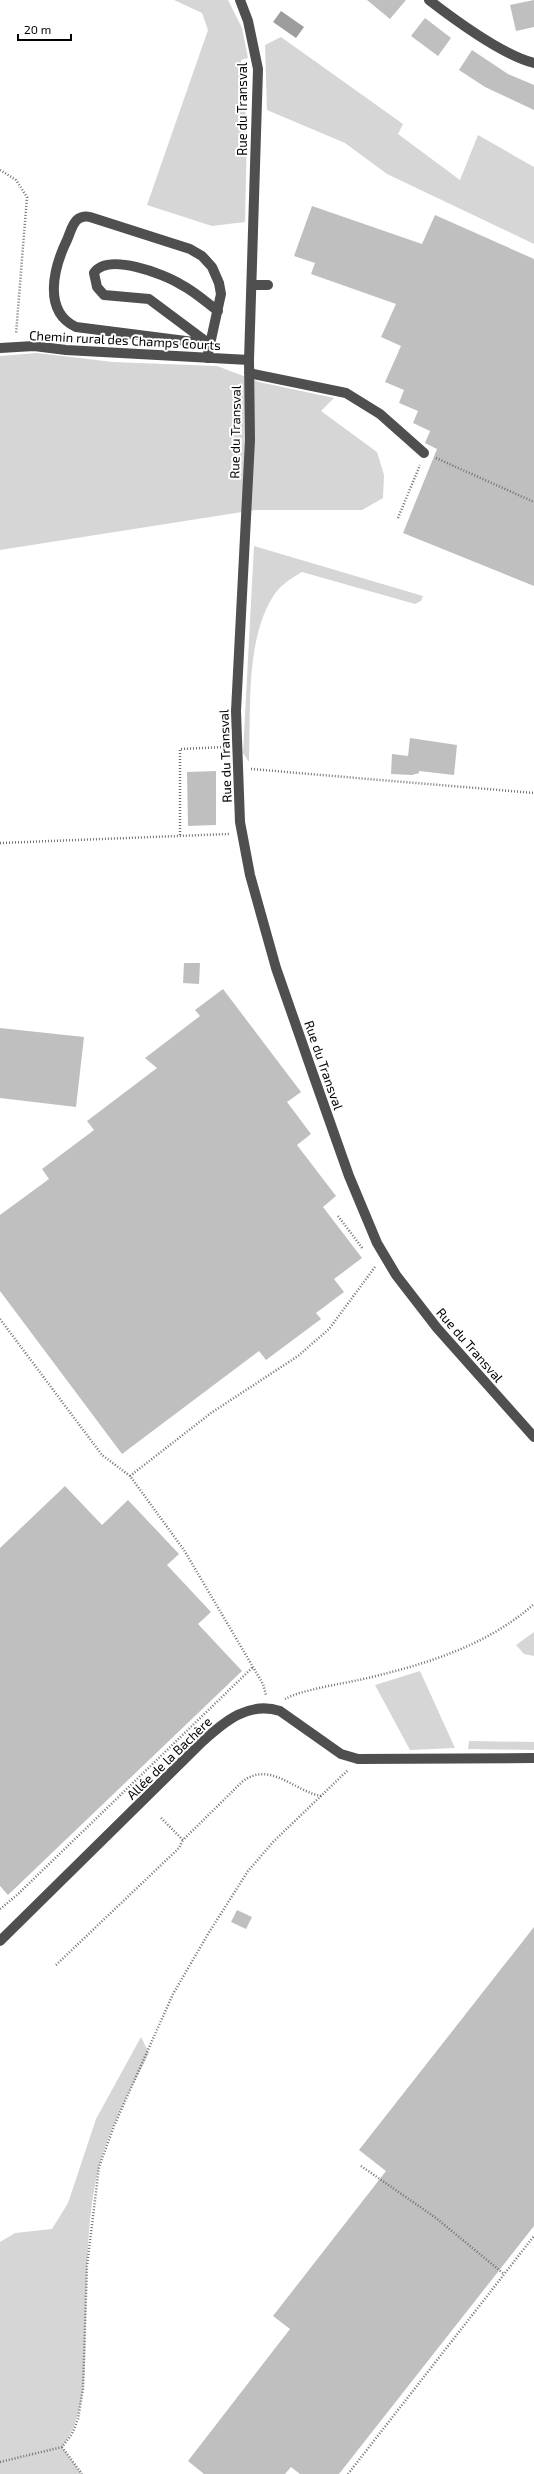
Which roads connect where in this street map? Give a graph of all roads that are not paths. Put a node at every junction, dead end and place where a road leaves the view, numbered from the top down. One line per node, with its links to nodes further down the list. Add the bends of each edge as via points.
1 (240, 0): 4 (street, Rue du Transval, via 248,21 258,69)
2 (429, 0): 3 (street, via 448,15 508,52)
3 (534, 63)
4 (252, 285): 5 (street); 10 (street, Rue du Transval)
5 (268, 285)
6 (218, 311): 7 (street); 7 (street, via 180,284 147,270 109,264 100,266 94,273 97,287 104,295 149,299); 7 (street, via 220,283 212,267 202,256 190,249 90,217 81,217 77,220 56,265 55,306 69,323)
7 (209, 344): 9 (street)
8 (0, 348): 9 (street, Chemin rural des Champs Courts, via 34,346)
9 (207, 358): 10 (street, Chemin rural des Champs Courts)
10 (249, 360): 11 (street, Rue du Transval)
11 (249, 373): 12 (street, via 346,393 380,414); 13 (street, Rue du Transval, via 250,440 236,711 237,747 240,822 245,853 267,937 350,1176 385,1256 396,1275 437,1328)
12 (424, 453)
13 (534, 1437)
14 (534, 1758): 15 (street, Allée de la Bachère, via 358,1759 341,1754 292,1717 270,1708 242,1713 217,1728)
15 (0, 1942)

